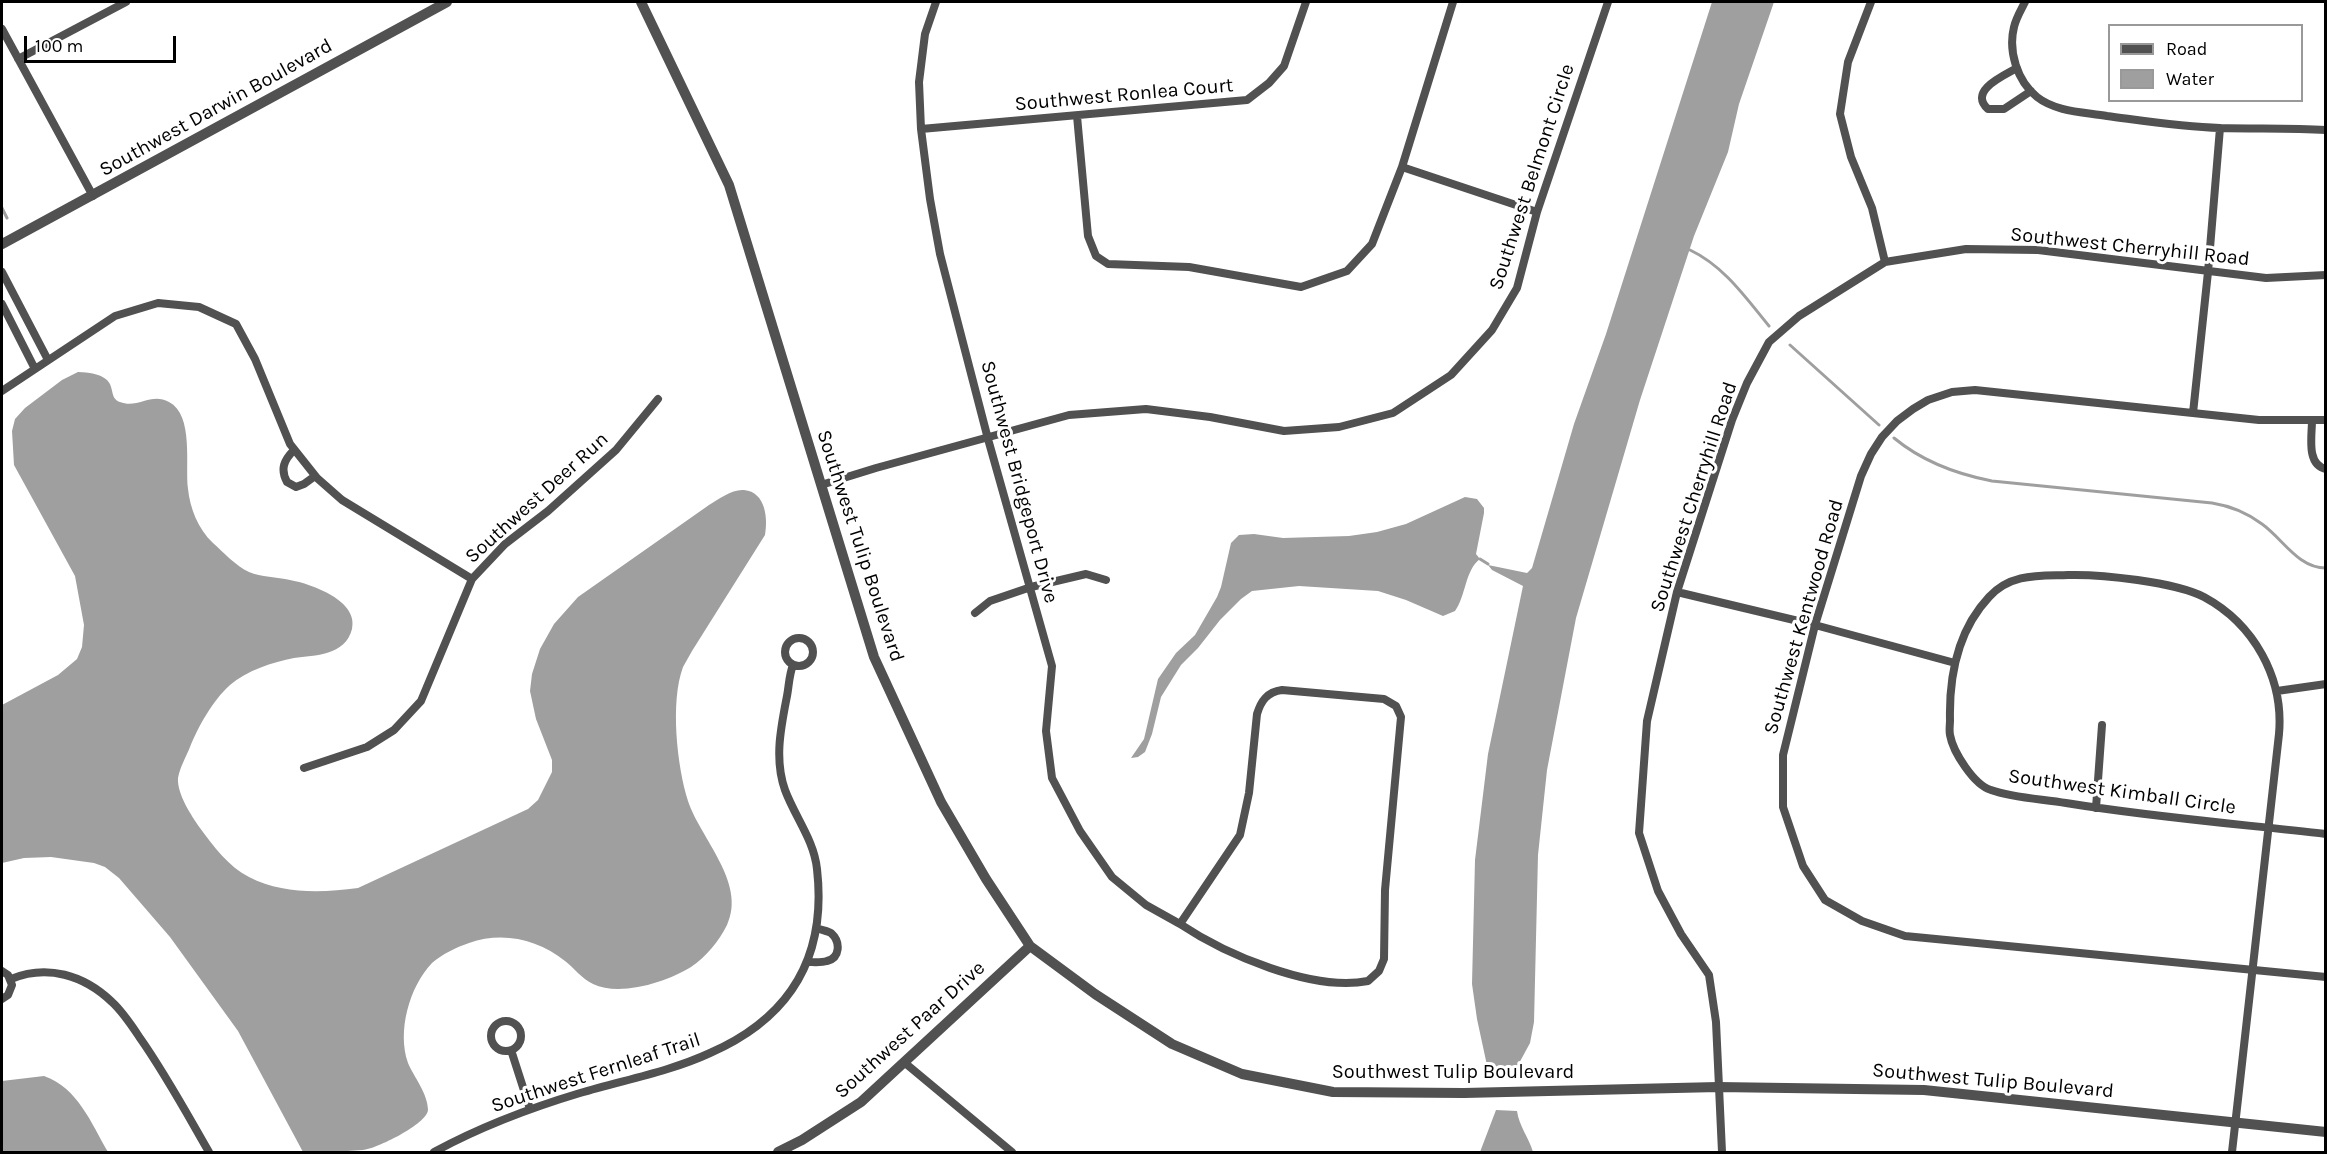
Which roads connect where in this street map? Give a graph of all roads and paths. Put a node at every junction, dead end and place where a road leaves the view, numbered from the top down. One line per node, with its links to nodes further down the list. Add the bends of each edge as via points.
1 (126, 2): 11 (street)
2 (447, 2): 19 (street, Southwest Darwin Boulevard)
3 (641, 2): 40 (street, Southwest Tulip Boulevard, via 729,185)
4 (936, 2): 16 (street, Southwest Bridgeport Drive, via 921,58)
5 (1306, 2): 14 (street, Southwest Ronlea Court, via 1284,66 1247,100)
6 (1453, 2): 18 (street)
7 (1608, 2): 20 (street, Southwest Belmont Circle)
8 (1871, 2): 22 (street, via 1848,62 1840,114 1851,157 1872,207)
9 (2025, 2): 12 (street, via 2012,38)
10 (2, 28): 11 (street)
11 (18, 59): 19 (street)
12 (2017, 68): 13 (street); 13 (street, via 1986,87 1982,102 1988,109 2004,109)
13 (2031, 91): 15 (street, via 2061,109)
14 (1077, 116): 16 (street, Southwest Ronlea Court); 18 (street, via 1088,236 1096,256 1108,264 1189,267 1301,287 1347,272 1372,244)
15 (2220, 128): 17 (street); 24 (street)
16 (921, 129): 36 (street, Southwest Bridgeport Drive, via 940,254)
17 (2325, 130)
18 (1402, 166): 20 (street)
19 (93, 196): 21 (street, Southwest Darwin Boulevard)
20 (1537, 212): 36 (street, Southwest Belmont Circle, via 1517,288 1492,330 1451,375 1393,413 1339,427 1284,431 1146,409 1069,415)
21 (2, 244)
22 (1885, 262): 24 (street, Southwest Cherryhill Road, via 1966,249 2038,250); 44 (street, Southwest Cherryhill Road, via 1808,309 1769,342 1732,420)
23 (2, 272): 27 (street)
24 (2208, 272): 25 (street, Southwest Cherryhill Road, via 2266,278); 33 (street)
25 (2325, 274)
26 (2, 304): 28 (street)
27 (23, 314): 28 (street); 29 (street)
28 (10, 321): 30 (street)
29 (48, 360): 30 (street); 37 (street, via 115,316 158,303 199,307 236,324)
30 (35, 369): 31 (street)
31 (2, 391)
32 (658, 399): 41 (street, Southwest Deer Run, via 616,450 505,544)
33 (2193, 413): 34 (street, Southwest Kentwood Road, via 2259,420); 46 (street, Southwest Kentwood Road, via 1976,390 1952,392 1921,404 1882,436 1861,476)
34 (2312, 420): 35 (street, Southwest Kentwood Road); 38 (street, via 2312,459)
35 (2325, 420)
36 (988, 439): 40 (street, Southwest Belmont Circle); 43 (street, Southwest Bridgeport Drive)
37 (294, 450): 39 (street); 39 (street, via 284,463 287,482 296,487)
38 (2325, 468)
39 (315, 476): 41 (street, via 342,500)
40 (821, 486): 58 (street, Southwest Tulip Boulevard, via 874,657 942,802)
41 (472, 579): 52 (street, Southwest Deer Run, via 421,701 394,730 367,747)
42 (1106, 579): 43 (street, via 1086,574)
43 (1031, 587): 45 (street, via 990,602); 56 (street, Southwest Bridgeport Drive, via 1052,666 1046,731 1052,778 1080,831 1112,877 1146,905)
44 (1677, 592): 46 (street); 67 (street, Southwest Cherryhill Road, via 1647,721 1638,833 1658,891 1708,975 1716,1022)
45 (975, 614)
46 (1815, 625): 47 (street); 60 (street, Southwest Kentwood Road, via 1783,755 1783,807 1803,866 1825,900 1862,921 1905,936)
47 (1955, 663): 50 (street, Southwest Kimball Circle, via 1967,628 1990,595 2019,577 2086,574 2170,585 2203,596 2232,616 2256,644); 53 (street, Southwest Kimball Circle, via 1949,697 1950,735 1967,771 1989,790)
48 (793, 665): 57 (street, Southwest Fernleaf Trail, via 778,755 784,789 811,844 817,868)
49 (2325, 684): 50 (street)
50 (2277, 691): 54 (street, Southwest Kimball Circle, via 2280,720)
51 (2102, 725): 53 (street)
52 (304, 768)
53 (2096, 808): 54 (street, Southwest Kimball Circle)
54 (2267, 827): 55 (street); 60 (street, Southwest Kimball Circle)
55 (2325, 834)
56 (1180, 924): 56 (street, Southwest Bridgeport Drive, via 1240,835 1250,793 1257,714 1266,696 1282,690 1384,699 1396,706 1402,724 1385,890 1384,959 1376,975 1368,981 1356,982 1288,974 1229,952)
57 (817, 928): 59 (street, Southwest Fernleaf Trail); 59 (street, via 831,933 838,951 827,962)
58 (1030, 946): 66 (street, Southwest Paar Drive); 67 (street, Southwest Tulip Boulevard, via 1172,1044 1242,1074 1333,1092)
59 (807, 962): 68 (street, Southwest Fernleaf Trail, via 779,1008 756,1028 710,1053)
60 (2250, 970): 62 (street, Southwest Kentwood Road); 69 (street, Southwest Kimball Circle)
61 (2, 971): 63 (street)
62 (2325, 977)
63 (11, 979): 64 (street, via 11,990); 71 (street, via 33,972 69,975 113,1002 162,1070)
64 (2, 999)
65 (511, 1050): 68 (street)
66 (905, 1063): 73 (street, Southwest Paar Drive, via 861,1102); 74 (street)
67 (1718, 1087): 69 (street, Southwest Tulip Boulevard, via 1924,1090); 75 (street, Southwest Cherryhill Road)
68 (530, 1109): 72 (street, Southwest Fernleaf Trail)
69 (2235, 1122): 70 (street, Southwest Tulip Boulevard); 76 (street, Southwest Kimball Circle)
70 (2325, 1132)
71 (209, 1152)
72 (434, 1152)
73 (778, 1152)
74 (1012, 1152)
75 (1722, 1152)
76 (2232, 1152)

